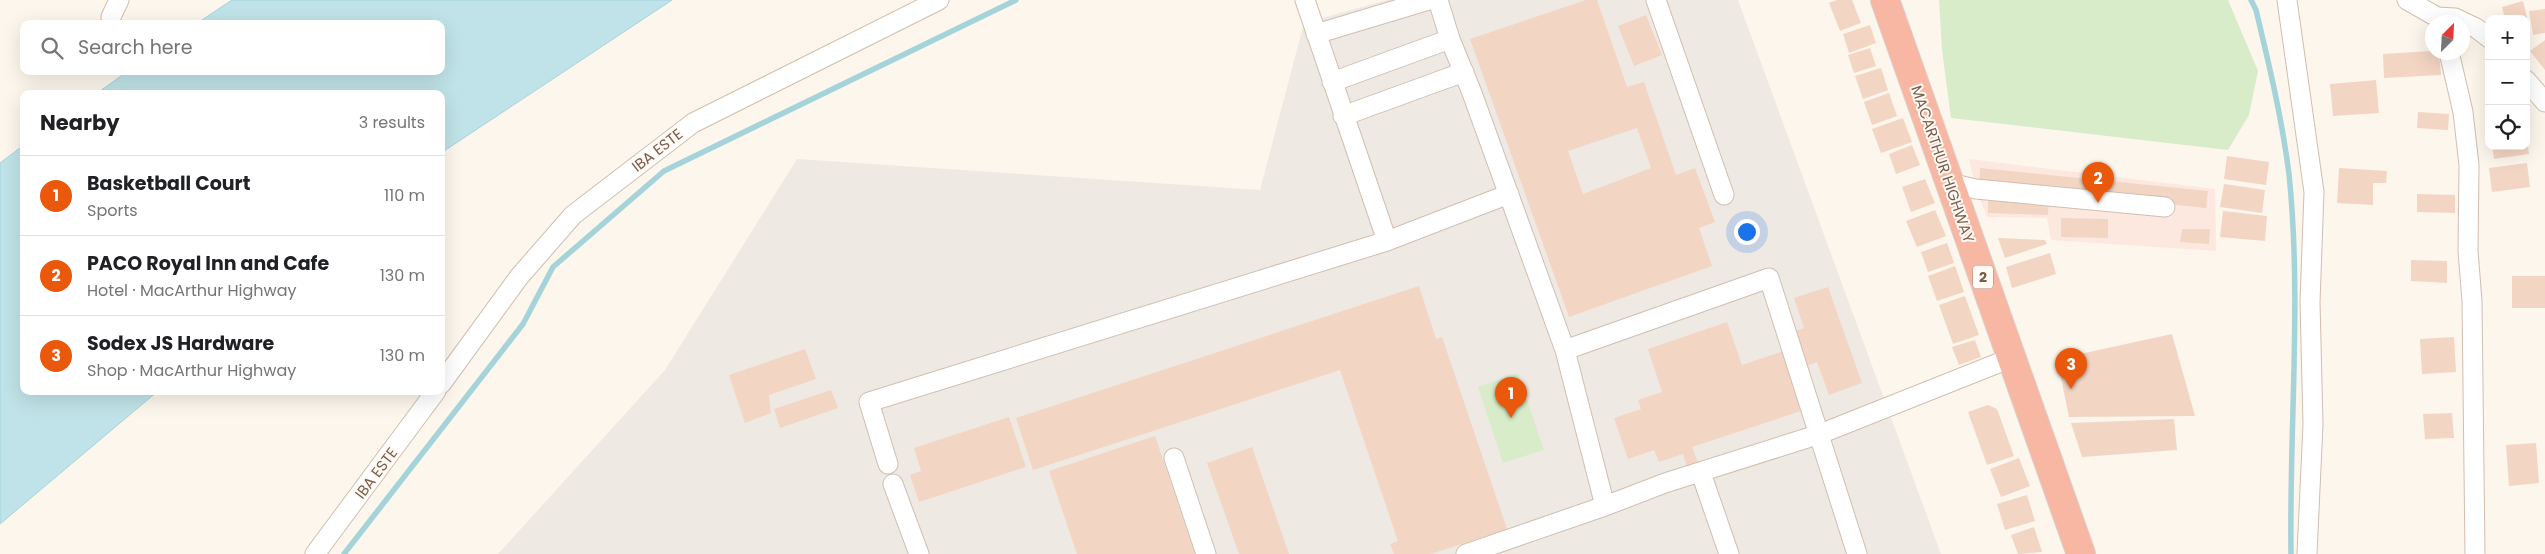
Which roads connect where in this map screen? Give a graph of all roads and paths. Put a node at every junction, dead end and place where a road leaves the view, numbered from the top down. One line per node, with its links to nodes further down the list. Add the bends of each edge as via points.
1 (939, 0): 29 (street, IBA ESTE, via 693,122 572,216 519,277)
2 (1305, 0): 13 (street)
3 (1429, 0): 13 (street)
4 (1438, 0): 15 (street)
5 (1656, 0): 24 (street)
6 (1885, 0): 22 (highway, MACARTHUR HIGHWAY / 2)
7 (2287, 0): 44 (street, via 2314,192 2310,302 2313,424)
8 (2407, 0): 10 (street)
9 (2449, 0): 11 (street)
10 (2436, 15)
11 (2445, 15)
12 (2470, 26): 14 (street)
13 (1316, 34): 18 (street)
14 (2485, 35)
15 (1450, 39): 17 (street); 18 (street)
16 (2451, 60): 45 (street, via 2463,112 2469,165)
17 (1464, 72): 21 (street); 23 (street)
18 (1332, 82): 21 (street)
19 (2530, 85): 20 (street)
20 (2545, 102)
21 (1343, 116): 26 (street)
22 (1950, 183): 25 (street, via 1976,189); 28 (highway, MACARTHUR HIGHWAY / 2)
23 (1509, 194): 26 (street); 27 (street)
24 (1724, 195)
25 (2165, 207)
26 (1387, 241): 33 (street, via 870,402)
27 (1565, 350): 31 (street, via 1770,278); 36 (street)
28 (2011, 358): 31 (street); 43 (highway, MACARTHUR HIGHWAY / 2)
29 (445, 379)
30 (433, 395): 37 (street, IBA ESTE)
31 (1820, 434): 34 (street); 42 (street)
32 (1174, 458): 39 (street)
33 (888, 464)
34 (1701, 473): 36 (street, via 1665,482); 41 (street)
35 (893, 484): 38 (street)
36 (1605, 506): 40 (street)
37 (315, 554)
38 (919, 554)
39 (1206, 554)
40 (1466, 554)
41 (1729, 554)
42 (1858, 554)
43 (2081, 554)
44 (2307, 554)
45 (2475, 554)

